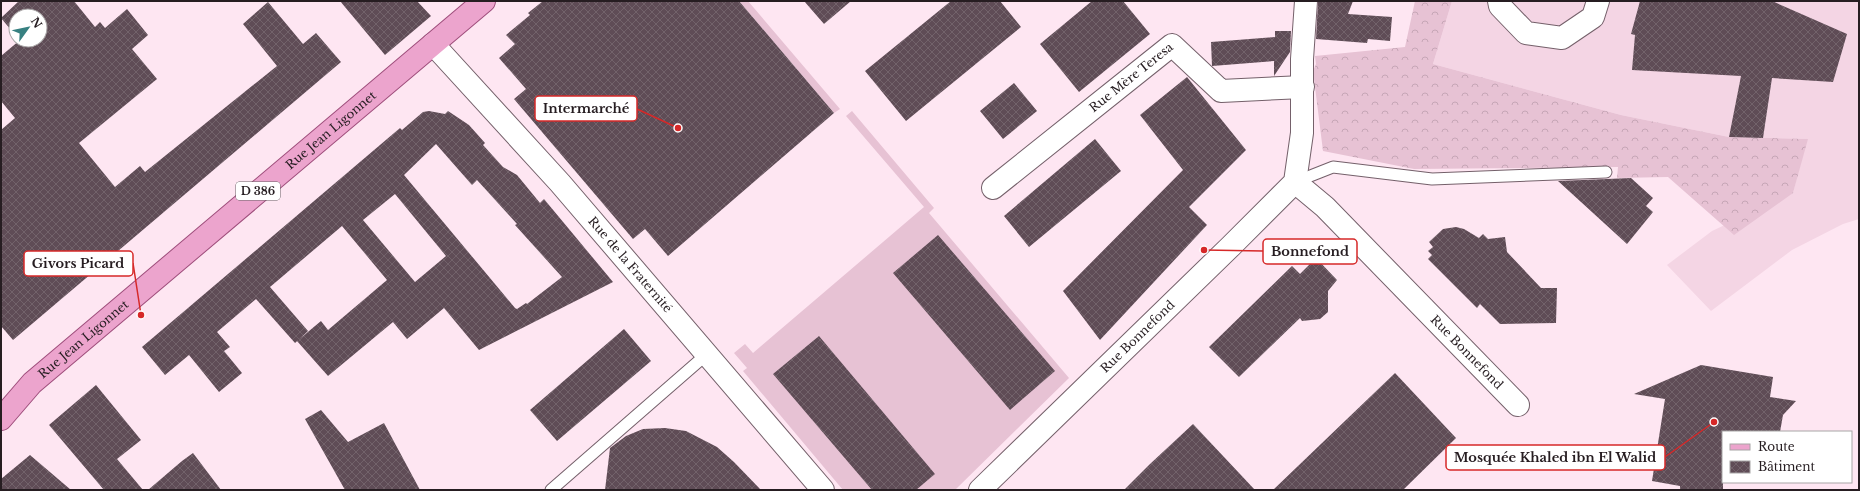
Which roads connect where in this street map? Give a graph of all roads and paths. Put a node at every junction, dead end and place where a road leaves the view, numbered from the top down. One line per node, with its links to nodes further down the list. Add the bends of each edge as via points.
1 (484, 1): 5 (main road, Rue Jean Ligonnet / D 386)
2 (1306, 1): 6 (street)
3 (1500, 1): 4 (street, via 1500,6 1526,33 1562,38 1593,17)
4 (1598, 1)
5 (433, 44): 10 (street, Rue de la Fraternité, via 560,183); 11 (main road, Rue Jean Ligonnet / D 386)
6 (1303, 87): 8 (street, via 1302,133); 9 (street, Rue Mère Teresa, via 1221,91 1172,45)
7 (1606, 172): 8 (lane, via 1432,180 1333,167)
8 (1295, 182): 13 (street, Rue Bonnefond, via 1325,207); 17 (street, Rue Bonnefond)
9 (993, 188)
10 (707, 354): 15 (lane); 16 (street, Rue de la Fraternité)
11 (32, 383): 12 (main road, Rue Jean Ligonnet / D 386); 14 (main road, Rue Jean Ligonnet / D 386)
12 (1, 399)
13 (1518, 405)
14 (1, 419)
15 (551, 490)
16 (823, 490)
17 (980, 490)

